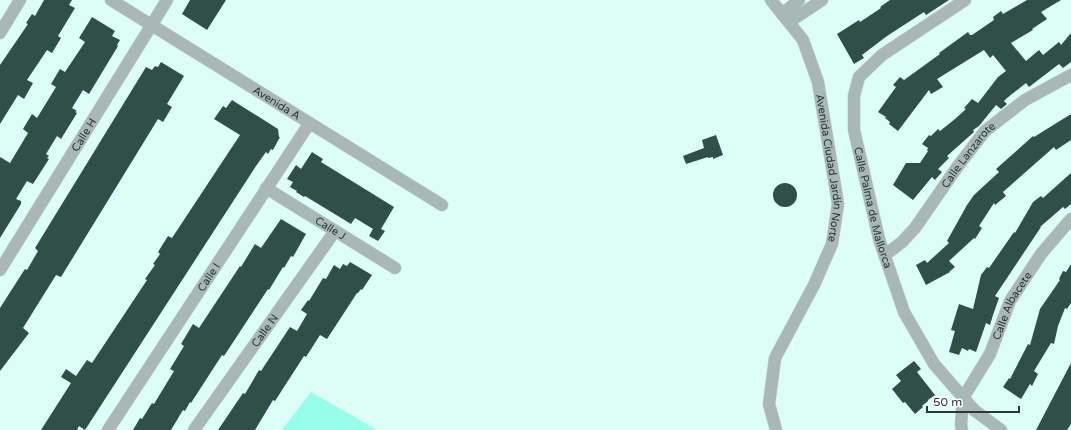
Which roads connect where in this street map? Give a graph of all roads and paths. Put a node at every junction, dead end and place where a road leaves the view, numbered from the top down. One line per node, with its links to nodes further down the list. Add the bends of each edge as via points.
1 (20, 0): 10 (street)
2 (111, 0): 9 (street, Avenida A)
3 (167, 0): 9 (street, Calle H)
4 (771, 0): 8 (street, Avenida Ciudad Jardín Norte)
5 (799, 0): 8 (street)
6 (822, 0): 8 (street)
7 (964, 0): 17 (street, Calle Palma de Mallorca, via 882,56 859,77 854,96 854,130)
8 (785, 18): 23 (street, Avenida Ciudad Jardín Norte, via 803,40 818,82 838,204 832,244 814,285 775,358 769,404)
9 (152, 25): 12 (street, Avenida A); 19 (street, Calle H)
10 (0, 33)
11 (1071, 75): 17 (street, Calle Lanzarote, via 1025,100 985,131 915,228)
12 (309, 124): 13 (street, Calle I); 14 (street, Avenida A)
13 (266, 188): 16 (street, Calle J); 21 (street, Calle I)
14 (442, 205)
15 (1071, 219): 20 (street, Calle Albacete, via 1041,254 1010,301 990,354)
16 (335, 231): 18 (street, Calle J); 22 (street, Calle N)
17 (885, 255): 20 (street, Calle Palma de Mallorca, via 904,312 934,364)
18 (395, 268)
19 (0, 270)
20 (963, 398): 24 (street); 25 (street, Calle Palma de Mallorca, via 974,410)
21 (108, 430)
22 (194, 430)
23 (776, 430)
24 (962, 430)
25 (1001, 430)

